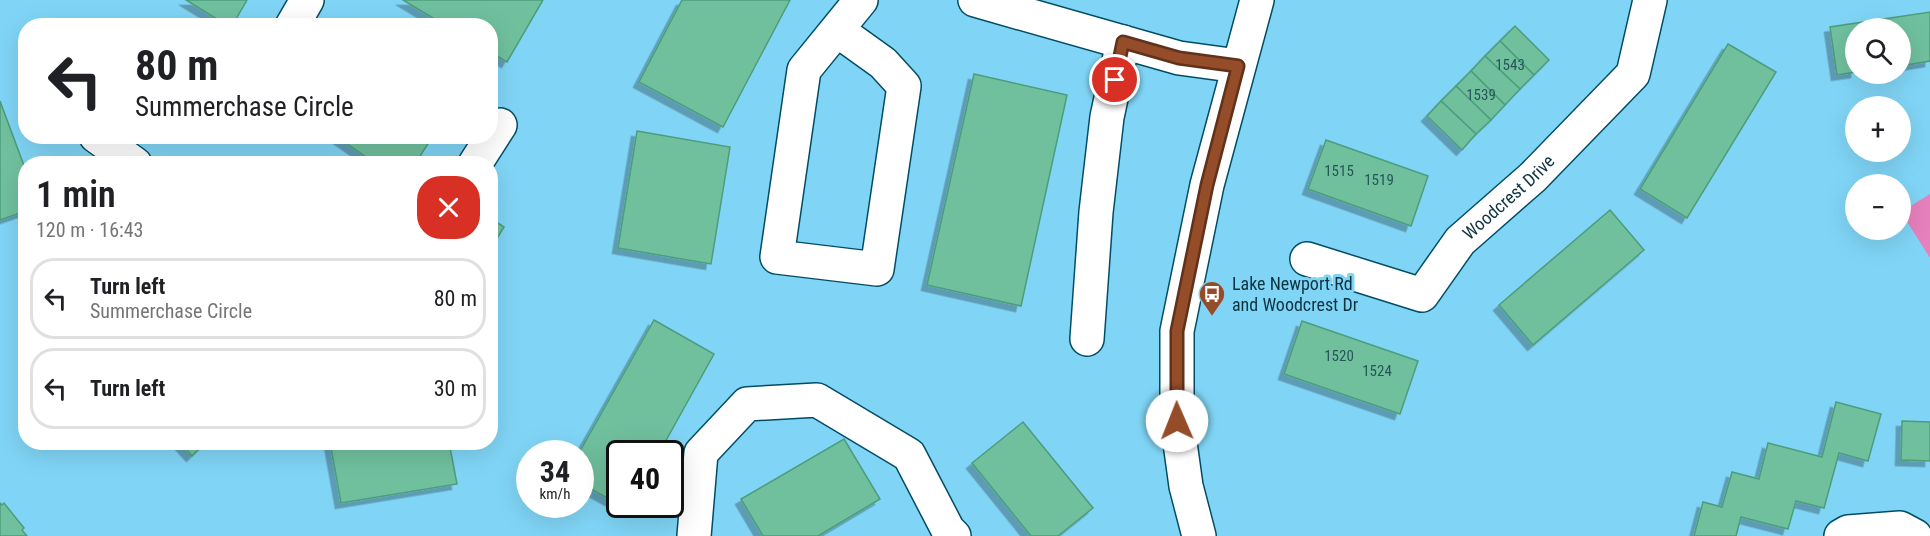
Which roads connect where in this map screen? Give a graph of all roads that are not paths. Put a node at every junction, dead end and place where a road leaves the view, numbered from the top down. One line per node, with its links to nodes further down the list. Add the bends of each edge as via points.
1 (307, 0): 6 (street)
2 (861, 0): 7 (street)
3 (975, 0): 8 (street)
4 (1257, 0): 9 (street)
5 (1650, 0): 14 (street, Woodcrest Drive, via 1633,74 1533,177 1460,241 1422,295)
6 (297, 18)
7 (837, 30): 7 (street, via 804,70 777,256 876,269 904,86 883,63)
8 (1123, 42): 9 (street, via 1179,58); 15 (street, via 1107,117)
9 (1238, 66): 18 (street, via 1207,185 1177,331 1177,421 1186,486)
10 (501, 124): 11 (street)
11 (498, 129)
12 (107, 144): 13 (street)
13 (124, 156)
14 (1307, 259)
15 (1087, 339)
16 (694, 536): 17 (street, via 700,453 747,404 816,400 909,455)
17 (954, 536)
18 (1199, 536)
19 (1841, 536): 20 (street, via 1848,532 1900,528)
20 (1915, 536)

